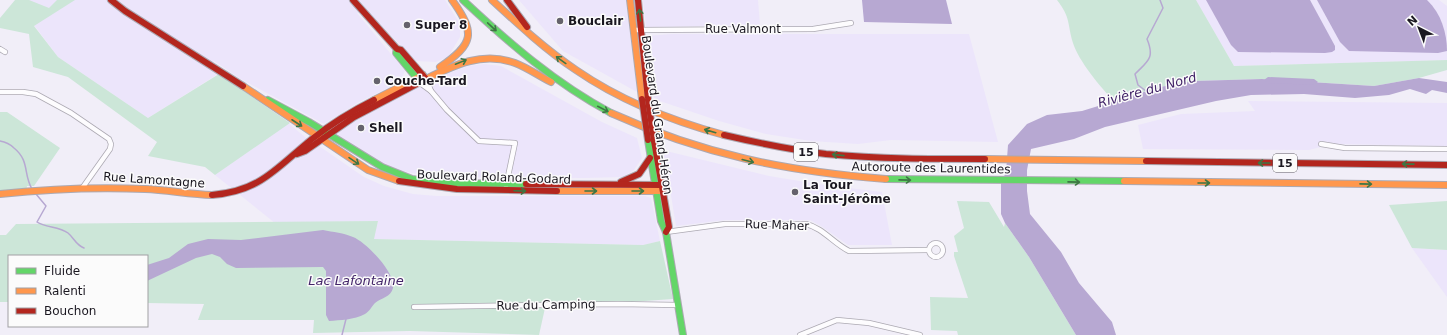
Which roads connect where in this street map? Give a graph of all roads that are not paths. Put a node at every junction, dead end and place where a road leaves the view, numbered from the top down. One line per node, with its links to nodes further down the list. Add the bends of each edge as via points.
1 (111, 0): 21 (main road, Boulevard Roland-Godard)
2 (353, 0): 14 (main road)
3 (452, 0): 16 (main road, via 468,22 469,38 456,56)
4 (463, 0): 18 (main road, Autoroute des Laurentides / 15, one-way to 18, via 531,62)
5 (492, 0): 12 (main road, Autoroute des Laurentides / 15)
6 (508, 0): 12 (main road)
7 (630, 0): 10 (main road, Boulevard du Grand-Héron)
8 (638, 0): 11 (main road, Boulevard du Grand-Héron, one-way to 8)
9 (851, 23): 11 (street, Rue Valmont, via 813,29)
10 (634, 30): 11 (street, Rue Valmont); 22 (main road, Boulevard du Grand-Héron)
11 (641, 31): 22 (main road, Boulevard du Grand-Héron)
12 (533, 38): 29 (main road, Autoroute des Laurentides / 15, one-way to 12, via 995,160 847,156 790,149 736,138 673,119 622,96 572,68)
13 (0, 49): 15 (street)
14 (396, 49): 16 (main road, via 401,50); 17 (main road, via 396,53)
15 (4, 52)
16 (424, 77): 17 (main road, Rue Lamontagne); 18 (main road, one-way to 18, via 467,60 491,56 512,62); 20 (street)
17 (418, 81): 20 (street); 23 (main road, Rue Lamontagne, via 362,107)
18 (569, 90): 31 (main road, Autoroute des Laurentides / 15, one-way to 31, via 615,115 705,150 806,172 850,177 894,180)
19 (0, 92): 32 (street, via 36,94 72,113 109,140 110,149)
20 (430, 92): 33 (street, via 479,140 515,142)
21 (254, 94): 23 (main road, Boulevard Roland-Godard); 24 (main road, Boulevard Roland-Godard, one-way to 24)
22 (645, 99): 25 (main road, Boulevard du Grand-Héron, bridge)
23 (326, 132): 24 (main road, Rue Lamontagne); 33 (main road, Boulevard Roland-Godard, via 367,160 412,179)
24 (319, 137): 32 (main road, Rue Lamontagne, via 252,187 227,194); 33 (main road, Boulevard Roland-Godard, one-way to 33, via 368,170 417,186)
25 (651, 140): 28 (main road, Boulevard du Grand-Héron); 34 (main road, Boulevard du Grand-Héron)
26 (1321, 144): 27 (street, via 1345,148)
27 (1447, 150)
28 (650, 158): 30 (main road, via 639,175); 34 (main road, Boulevard du Grand-Héron)
29 (1447, 164)
30 (614, 184): 33 (main road, Boulevard Roland-Godard); 34 (main road, Boulevard Roland-Godard)
31 (1447, 185)
32 (83, 187): 35 (main road, Rue Lamontagne)
33 (506, 187): 34 (main road, Boulevard Roland-Godard, one-way to 34)
34 (659, 188): 36 (main road, Boulevard du Grand-Héron, via 669,227)
35 (0, 194)
36 (666, 232): 37 (street, Rue Maher, via 725,224 808,224 849,250); 38 (main road, Boulevard du Grand-Héron)
37 (928, 250)
38 (678, 305): 39 (street, Rue du Camping); 40 (main road, Boulevard du Grand-Héron)
39 (414, 307)
40 (683, 335)
41 (800, 335): 42 (street, via 837,320 869,323)
42 (920, 335)

